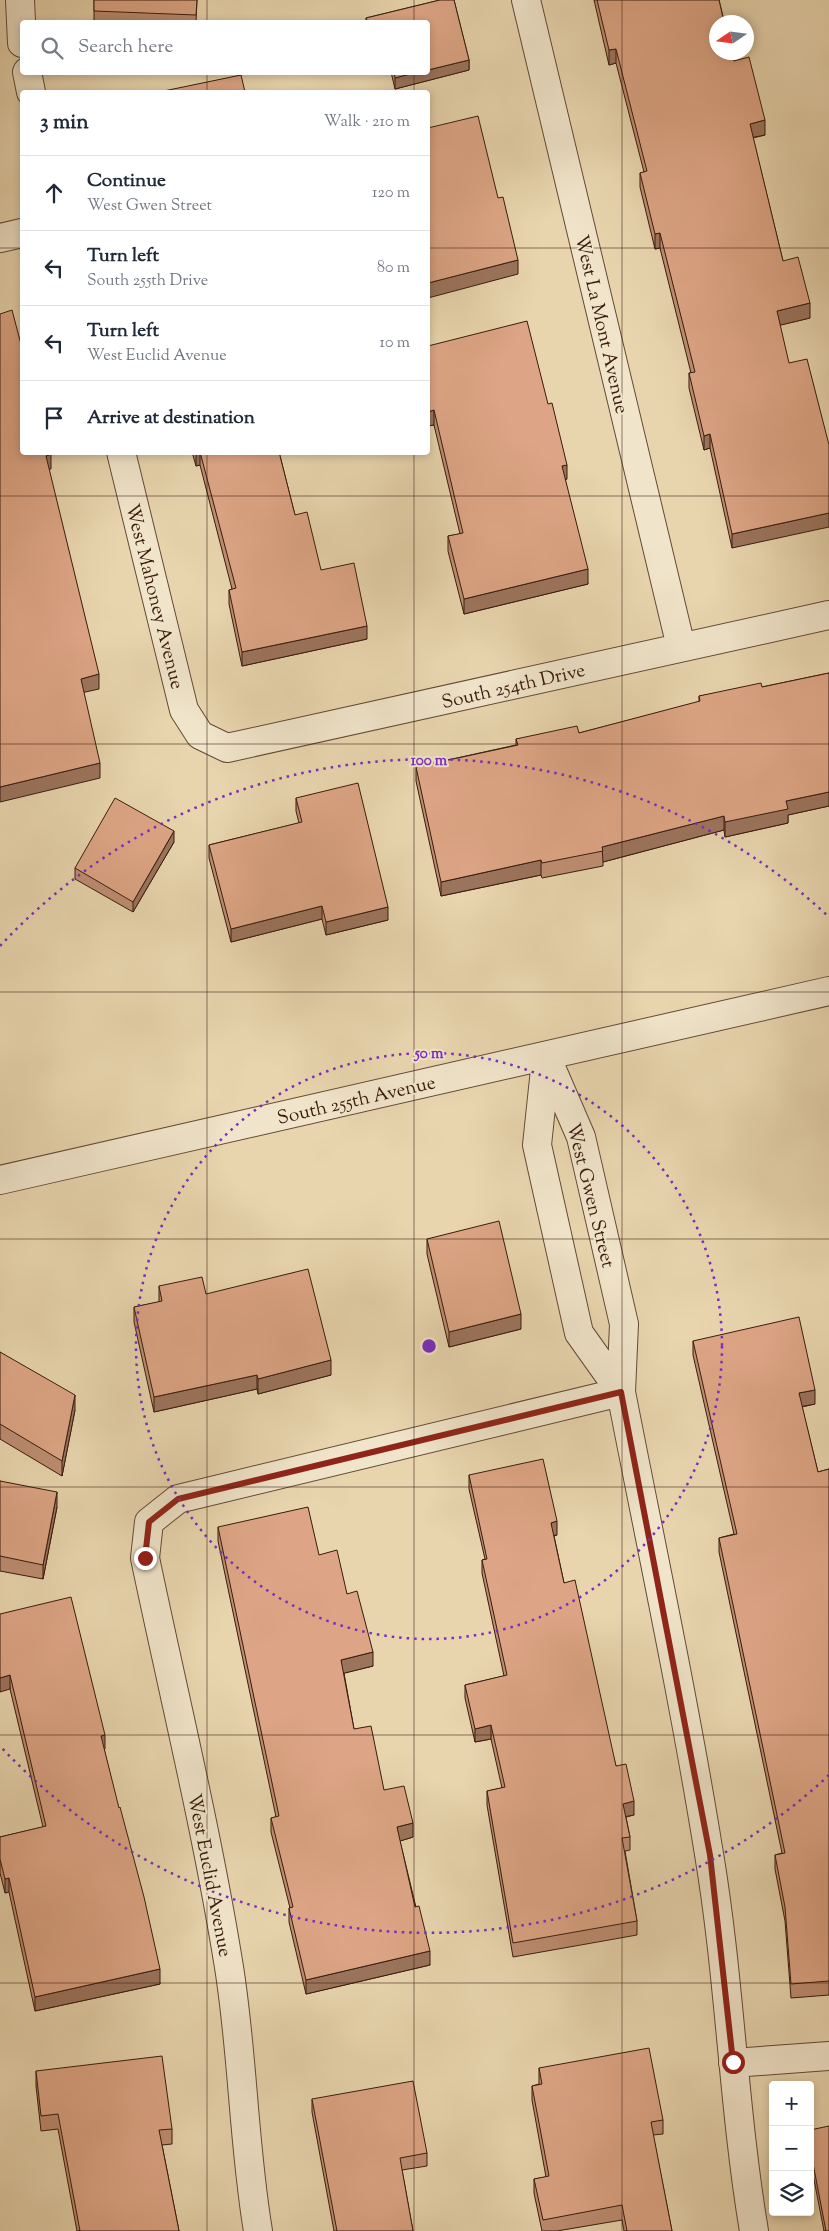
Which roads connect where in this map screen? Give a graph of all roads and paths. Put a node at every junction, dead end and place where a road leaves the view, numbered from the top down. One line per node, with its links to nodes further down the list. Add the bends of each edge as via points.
1 (20, 0): 3 (street)
2 (526, 0): 10 (street, West La Mont Avenue)
3 (21, 20)
4 (28, 75): 5 (street)
5 (31, 90)
6 (20, 233): 7 (street)
7 (0, 238)
8 (122, 455): 11 (street, West Mahoney Avenue, via 184,710)
9 (829, 615): 10 (street, South 254th Drive)
10 (681, 647): 11 (street, South 254th Drive, via 227,748)
11 (200, 735)
12 (829, 991): 13 (street, South 255th Avenue)
13 (546, 1056): 14 (street, South 255th Avenue); 15 (street, West Gwen Street, via 581,1137 624,1324); 15 (street, West Gwen Street, via 537,1145 541,1164 579,1333)
14 (0, 1180)
15 (621, 1392): 17 (street, West Gwen Street, via 710,1855); 18 (street, West Euclid Avenue, via 178,1499 149,1522 145,1558 228,1962 241,2064 250,2188)
16 (829, 2056): 17 (street)
17 (733, 2062): 19 (street, West Gwen Street, via 742,2155)
18 (258, 2231)
19 (754, 2231)

